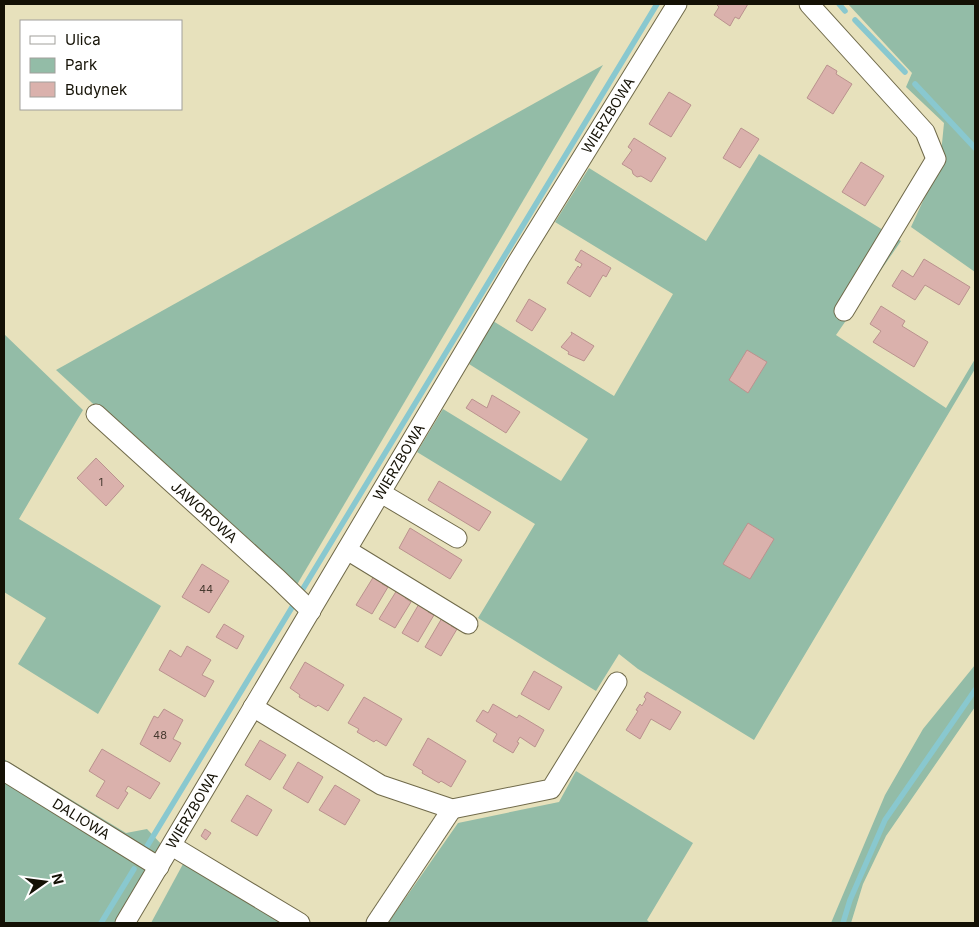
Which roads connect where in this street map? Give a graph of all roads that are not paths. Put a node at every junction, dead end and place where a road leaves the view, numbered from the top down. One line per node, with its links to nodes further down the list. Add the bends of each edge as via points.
1 (677, 4): 5 (street, WIERZBOWA, via 520,258)
2 (809, 4): 3 (street, via 925,132 936,159)
3 (844, 311)
4 (96, 414): 8 (street, JAWOROWA)
5 (381, 493): 6 (street); 7 (street, WIERZBOWA)
6 (457, 538)
7 (347, 550): 8 (street, WIERZBOWA); 9 (street)
8 (311, 611): 11 (street, WIERZBOWA)
9 (468, 624)
10 (617, 682): 13 (street, via 552,790)
11 (253, 707): 13 (street, via 381,785); 14 (street, WIERZBOWA)
12 (4, 771): 15 (street, DALIOWA)
13 (452, 809): 18 (street)
14 (172, 846): 15 (street, WIERZBOWA); 17 (street)
15 (160, 867): 16 (street, WIERZBOWA)
16 (125, 923)
17 (300, 923)
18 (376, 923)

